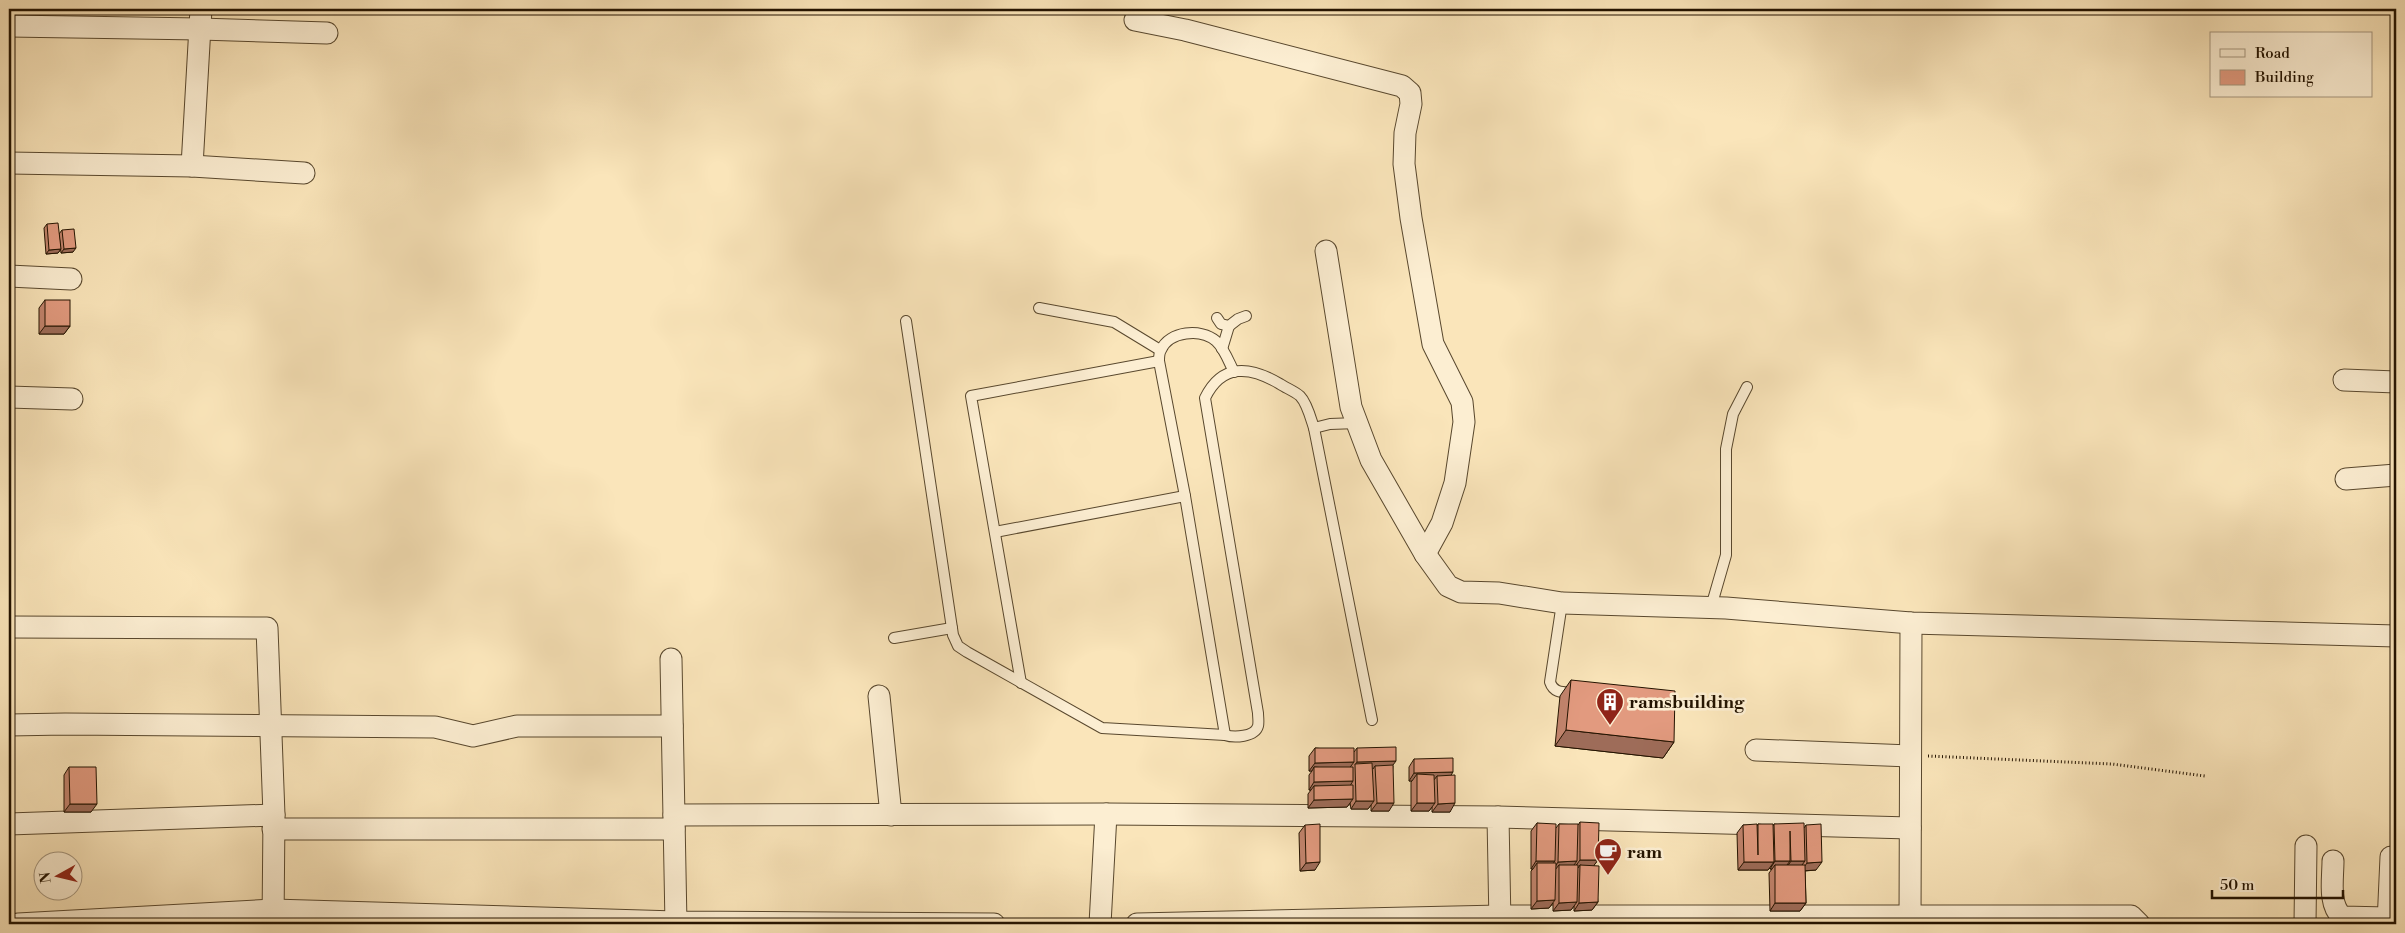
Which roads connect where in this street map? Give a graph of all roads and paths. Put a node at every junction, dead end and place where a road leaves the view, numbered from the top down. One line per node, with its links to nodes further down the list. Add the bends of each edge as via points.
1 (200, 19): 3 (street); 4 (street); 6 (street)
2 (1135, 20): 31 (street, via 1402,86 1410,93 1404,164 1411,218 1433,344 1462,402 1464,422 1454,483 1442,523)
3 (9, 26)
4 (327, 33)
5 (9, 163): 6 (street)
6 (192, 166): 7 (street)
7 (304, 173)
8 (1326, 251): 25 (street, via 1351,407)
9 (9, 276): 10 (street)
10 (71, 279)
11 (1039, 308): 17 (lane, via 1114,322)
12 (1246, 316): 15 (lane)
13 (1217, 318): 15 (lane, via 1221,324)
14 (906, 321): 36 (lane)
15 (1229, 326): 16 (lane)
16 (1222, 349): 17 (lane, via 1217,342 1200,333 1169,339); 19 (lane)
17 (1160, 350): 18 (lane)
18 (1159, 361): 29 (lane); 30 (lane, via 971,396)
19 (1234, 372): 26 (lane, via 1254,371 1301,397); 47 (lane, via 1212,384 1205,398 1258,727 1254,732 1232,738)
20 (2344, 380): 21 (street)
21 (2396, 382)
22 (1747, 387): 33 (lane, via 1733,414 1726,449 1726,555)
23 (9, 397): 24 (street)
24 (72, 398)
25 (1357, 424): 26 (lane, via 1330,424); 31 (street, via 1371,460)
26 (1314, 428): 43 (lane)
27 (2396, 476): 28 (street)
28 (2346, 479)
29 (1184, 496): 30 (lane); 47 (lane)
30 (996, 532): 40 (lane)
31 (1424, 554): 32 (street, via 1448,586 1461,592 1499,593)
32 (1562, 604): 33 (street); 41 (lane, via 1550,682 1556,691)
33 (1711, 607): 34 (street)
34 (1911, 623): 37 (street); 49 (street)
35 (9, 627): 45 (street, via 267,628)
36 (952, 628): 38 (lane); 40 (lane, via 958,646)
37 (2396, 636)
38 (894, 638)
39 (671, 659): 46 (street)
40 (1021, 683): 47 (lane, via 1102,728)
41 (1586, 694)
42 (879, 696): 52 (street)
43 (1372, 720)
44 (9, 725): 45 (street)
45 (270, 725): 46 (street, via 434,727 473,736 517,726); 54 (street)
46 (672, 726): 55 (street)
47 (1225, 735)
48 (1756, 750): 49 (street)
49 (1910, 756): 50 (path, via 2112,764); 57 (street)
50 (2205, 776)
51 (1106, 814): 52 (street); 53 (street); 68 (street)
52 (891, 815): 55 (street)
53 (1498, 817): 57 (street); 62 (street)
54 (273, 822): 55 (street); 56 (street); 61 (street)
55 (674, 822): 65 (street)
56 (9, 824)
57 (1910, 828): 63 (street)
58 (2306, 846): 71 (street)
59 (2390, 857): 64 (street)
60 (2333, 861): 64 (street, via 2336,912 2342,918)
61 (273, 917): 65 (street); 66 (street)
62 (1500, 920): 63 (street); 69 (street)
63 (1910, 921): 70 (street, via 2132,916)
64 (2388, 921)
65 (676, 923): 67 (street)
66 (18, 924)
67 (994, 924)
68 (1100, 924)
69 (1137, 924)
70 (2139, 924)
71 (2305, 924)

